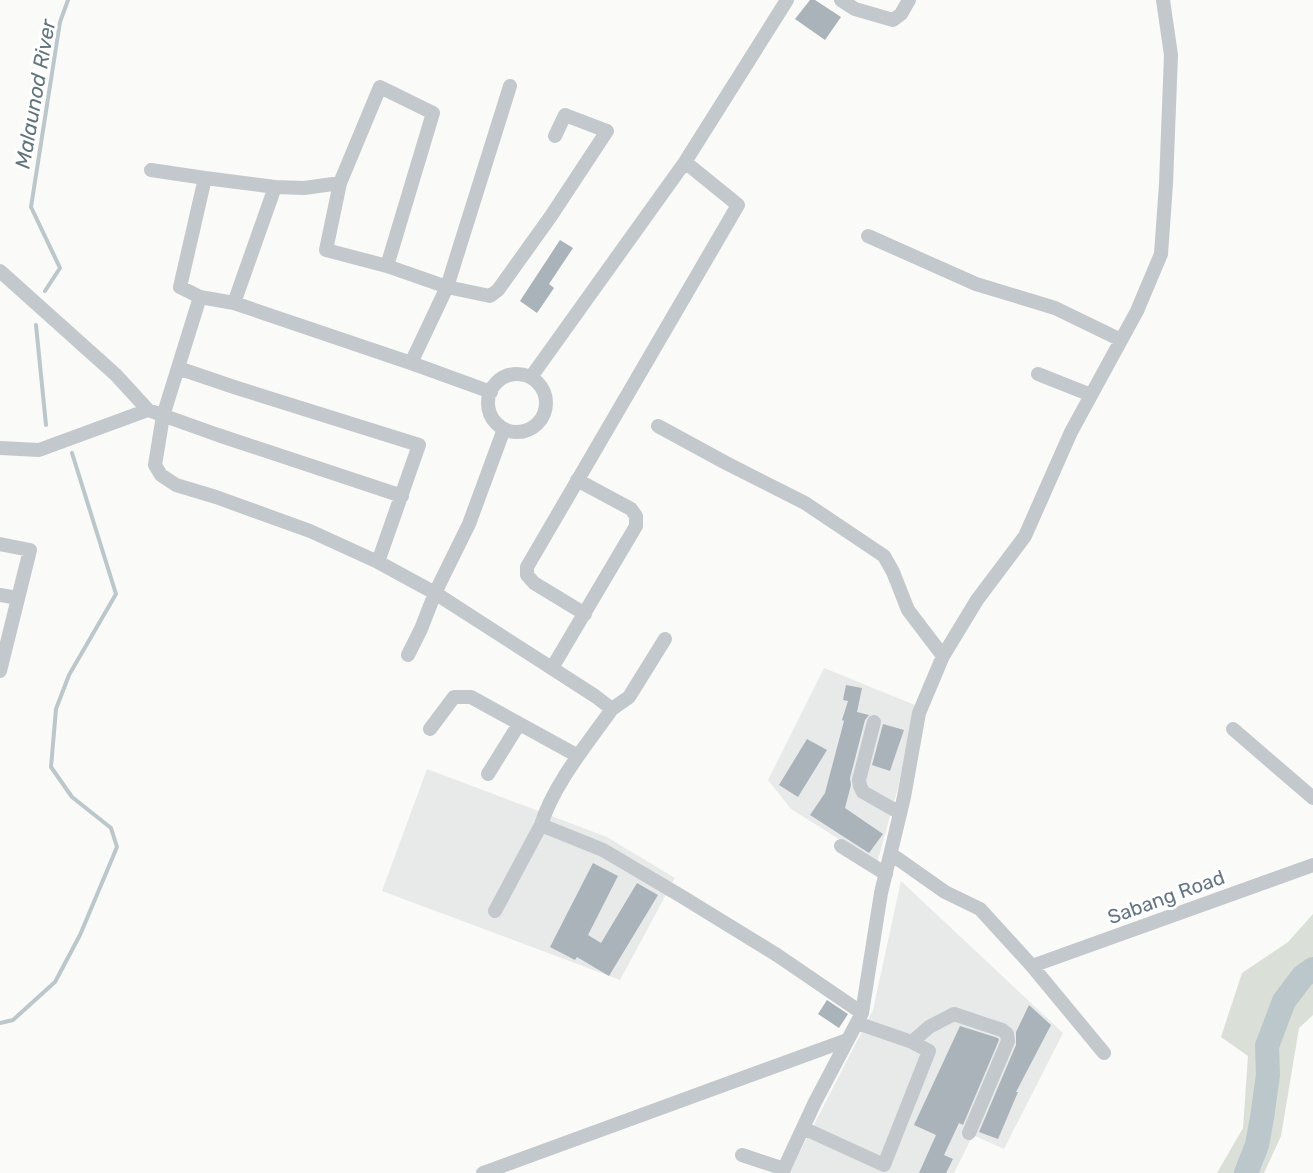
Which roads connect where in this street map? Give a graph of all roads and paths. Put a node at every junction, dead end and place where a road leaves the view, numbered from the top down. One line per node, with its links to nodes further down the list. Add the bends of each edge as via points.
1 (787, 0): 7 (street)
2 (841, 0): 3 (street, via 855,9 892,20)
3 (909, 0)
4 (1163, 0): 18 (street, via 1171,55 1161,254)
5 (510, 86): 15 (street)
6 (555, 136): 15 (street, via 565,115 607,131 498,290 490,296)
7 (685, 162): 22 (street); 30 (street, via 738,205)
8 (151, 170): 9 (street)
9 (205, 178): 11 (street); 16 (street, via 180,287)
10 (340, 183): 11 (street); 13 (street, via 326,250); 13 (street, via 380,87 433,113)
11 (275, 187): 17 (street)
12 (868, 236): 18 (street, via 976,284 1055,308)
13 (387, 266): 15 (street)
14 (0, 271): 25 (street, via 116,375)
15 (447, 287): 19 (street)
16 (200, 297): 17 (street); 20 (street)
17 (234, 303): 19 (street)
18 (1121, 340): 24 (street)
19 (411, 363): 23 (street)
20 (178, 368): 26 (street); 31 (street, via 418,445)
21 (1038, 374): 24 (street)
22 (531, 377): 23 (street, via 503,377); 28 (street, via 544,392 545,412 540,421 524,431)
23 (491, 392): 28 (street, via 489,409)
24 (1091, 395): 41 (street, via 1024,536 977,600)
25 (148, 410): 26 (street); 29 (street, via 39,450)
26 (163, 416): 31 (street); 33 (street, via 155,465 161,475 176,485 310,531)
27 (658, 426): 41 (street, via 805,503 884,556 908,610)
28 (504, 429): 34 (street, via 469,524)
29 (0, 448)
30 (577, 480): 37 (street, via 527,567 527,575); 37 (street, via 631,509 636,516 636,525)
31 (402, 496): 33 (street)
32 (0, 544): 36 (street, via 30,550)
33 (378, 562): 34 (street)
34 (435, 593): 40 (street); 42 (street)
35 (0, 595): 36 (street)
36 (18, 598): 39 (street)
37 (585, 614): 42 (street)
38 (665, 639): 44 (street, via 628,698)
39 (2, 650): 43 (street)
40 (408, 655)
41 (943, 656): 52 (street, via 919,713)
42 (552, 668): 44 (street)
43 (0, 671)
44 (612, 710): 49 (street)
45 (874, 722): 52 (street, via 860,786 863,792)
46 (519, 724): 47 (street, via 471,697 454,697); 49 (street); 50 (street)
47 (430, 729)
48 (1233, 729): 51 (street)
49 (578, 756): 53 (street, via 547,807)
50 (488, 774)
51 (1313, 798)
52 (900, 813): 55 (street)
53 (542, 825): 58 (street); 60 (street, via 603,850 672,890 777,955)
54 (840, 846): 57 (street)
55 (891, 854): 57 (street); 59 (street, via 945,892 980,909)
56 (1313, 865): 59 (street, Sabang Road)
57 (886, 874): 60 (street)
58 (495, 911)
59 (1032, 966): 63 (street)
60 (859, 1018): 61 (street); 62 (street)
61 (847, 1040): 64 (street); 68 (street)
62 (912, 1041): 64 (street, via 928,1052 884,1165); 65 (street, via 954,1014 1007,1034 1008,1041)
63 (1104, 1053)
64 (803, 1128): 67 (street)
65 (969, 1133)
66 (742, 1155): 67 (street)
67 (783, 1171)
68 (483, 1173)

